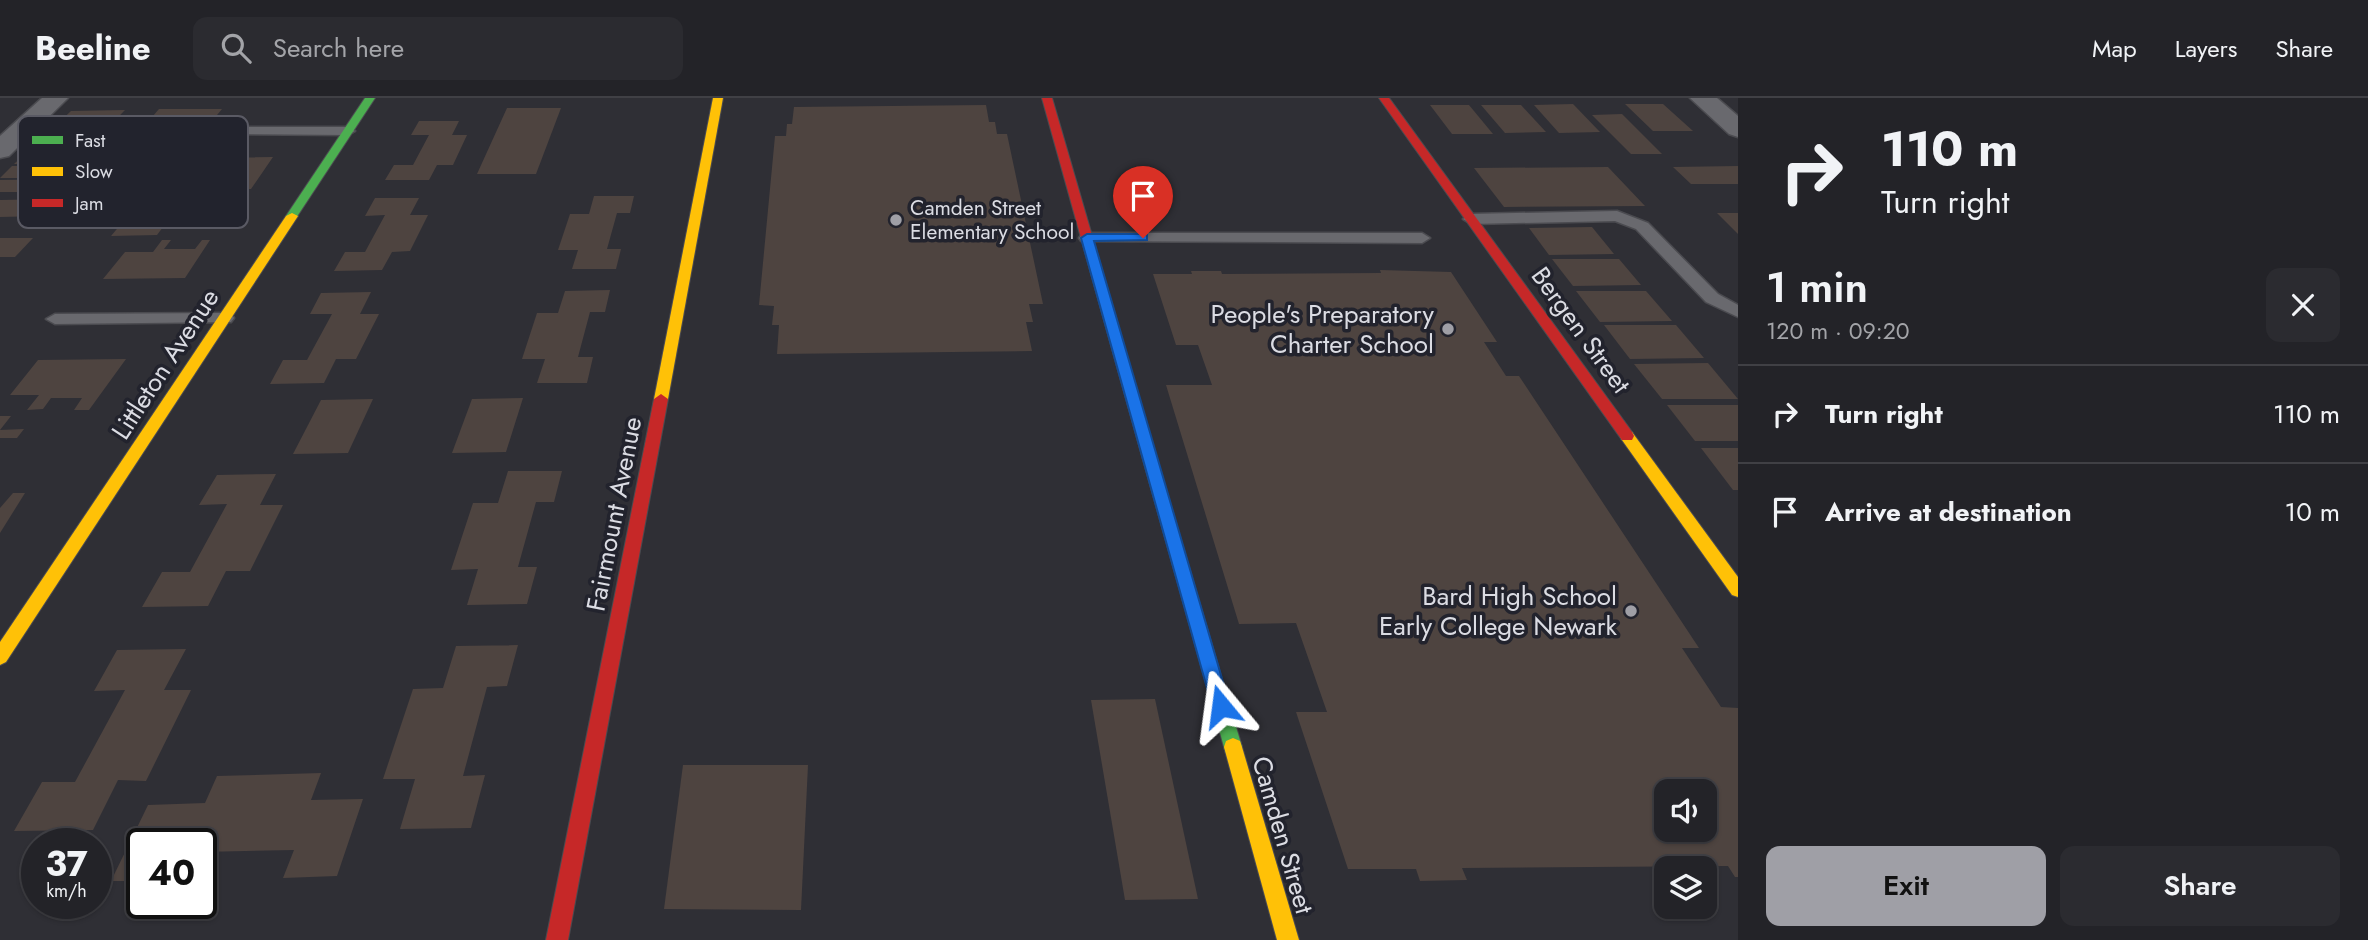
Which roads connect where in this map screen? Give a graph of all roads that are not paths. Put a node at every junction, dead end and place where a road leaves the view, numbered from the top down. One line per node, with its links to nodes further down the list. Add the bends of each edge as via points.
1 (56, 98): 7 (street)
2 (370, 98): 10 (street, Littleton Avenue)
3 (718, 98): 21 (street, Fairmount Avenue)
4 (1047, 98): 14 (street, Camden Street)
5 (1384, 98): 13 (street, Bergen Street)
6 (1702, 98): 8 (street)
7 (37, 116)
8 (1738, 129)
9 (248, 131): 10 (lane)
10 (348, 131): 17 (street, Littleton Avenue)
11 (18, 133): 12 (street)
12 (0, 150)
13 (1471, 219): 16 (lane, via 1617,216 1642,226 1712,298); 19 (street, Bergen Street)
14 (1087, 238): 15 (lane); 22 (street, Camden Street)
15 (1422, 239)
16 (1738, 312)
17 (225, 318): 18 (lane); 20 (street, Littleton Avenue)
18 (55, 319)
19 (1738, 590)
20 (0, 657)
21 (557, 940)
22 (1288, 940)

